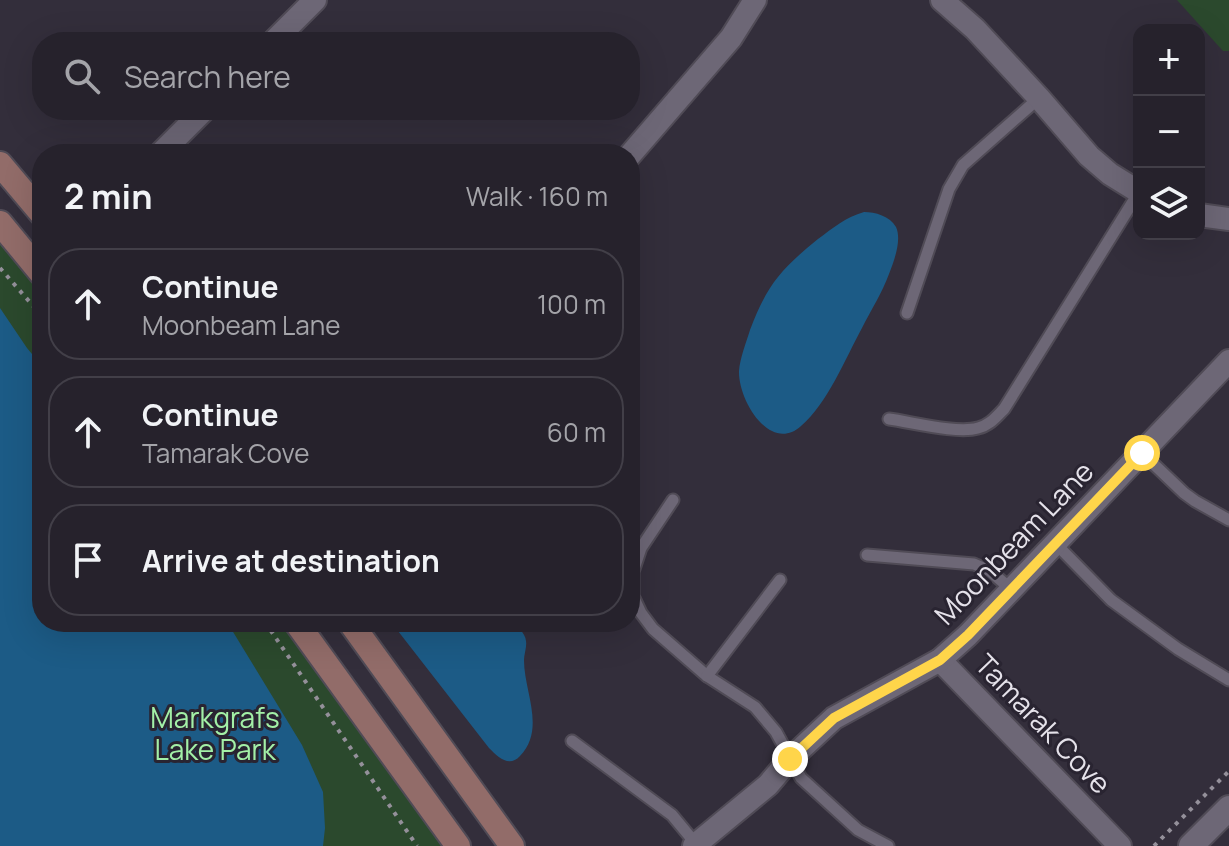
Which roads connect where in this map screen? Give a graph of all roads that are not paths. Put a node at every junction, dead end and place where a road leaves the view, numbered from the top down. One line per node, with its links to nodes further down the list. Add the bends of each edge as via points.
1 (315, 0): 4 (street)
2 (755, 0): 8 (street, via 731,38)
3 (942, 0): 5 (street)
4 (283, 32)
5 (1039, 98): 10 (street, via 1089,156); 17 (lane, via 963,165 949,189)
6 (194, 120): 7 (street)
7 (170, 144)
8 (639, 144)
9 (0, 164): 11 (main road)
10 (1133, 188)
11 (32, 202)
12 (1133, 202): 19 (lane, via 993,421 962,430)
13 (1205, 216): 14 (street)
14 (1229, 219)
15 (0, 223): 16 (main road)
16 (32, 262)
17 (907, 313)
18 (1229, 361): 20 (street, Moonbeam Lane)
19 (889, 419)
20 (1142, 453): 22 (lane, via 1184,493); 23 (street, Moonbeam Lane)
21 (673, 500): 24 (lane)
22 (1229, 520)
23 (1056, 544): 27 (street, Moonbeam Lane); 33 (lane, via 1111,600)
24 (640, 551)
25 (867, 555): 27 (lane, via 974,564)
26 (780, 580): 32 (lane)
27 (1012, 590): 31 (street, Moonbeam Lane)
28 (640, 611): 32 (lane)
29 (303, 632): 38 (main road)
30 (357, 632): 39 (main road)
31 (940, 660): 35 (street, Tamarak Cove, via 834,718); 41 (street, Tamarak Cove)
32 (707, 676): 35 (lane, via 755,707)
33 (1229, 680)
34 (572, 741): 37 (lane, via 672,815)
35 (790, 759): 37 (street, Tamarak Cove, via 768,785); 40 (lane, via 801,778 844,819)
36 (1229, 808): 42 (street)
37 (695, 845)
38 (458, 846)
39 (512, 846)
40 (888, 846)
41 (1120, 846)
42 (1191, 846)

